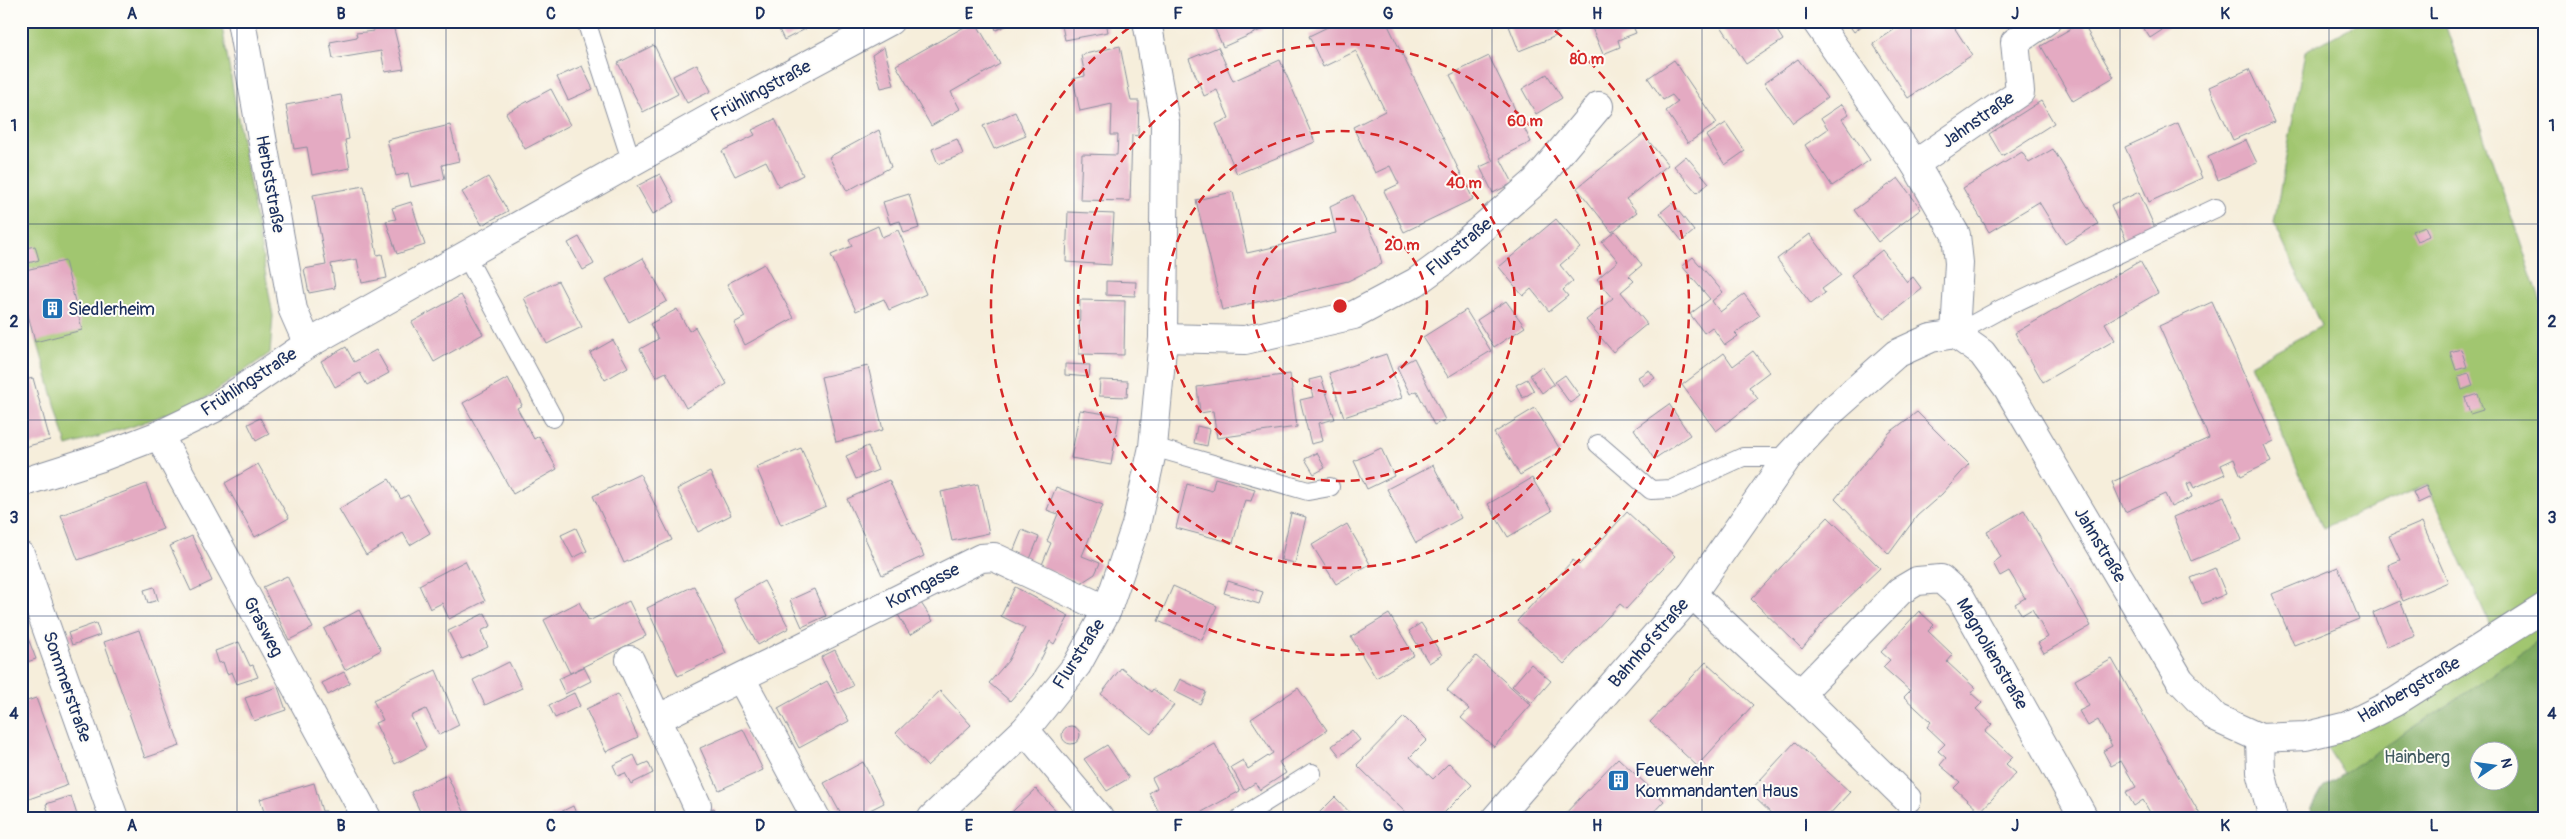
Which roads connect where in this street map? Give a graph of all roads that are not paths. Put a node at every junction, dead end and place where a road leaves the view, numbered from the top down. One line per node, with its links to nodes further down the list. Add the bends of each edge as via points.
1 (241, 21): 14 (street, Herbststraße, via 293,310)
2 (586, 21): 8 (lane)
3 (890, 21): 8 (street, Frühlingstraße)
4 (1147, 21): 13 (street, Flurstraße, via 1165,122)
5 (1816, 21): 9 (street)
6 (2046, 21): 9 (street, Jahnstraße, via 2015,42 2020,92)
7 (1599, 106): 13 (street, Flurstraße, via 1536,181 1416,282 1354,314 1245,340)
8 (632, 163): 11 (street, Frühlingstraße)
9 (1915, 164): 12 (street, via 1956,235 1959,263)
10 (2216, 208): 12 (lane, via 2001,308)
11 (466, 256): 14 (street, Frühlingstraße); 15 (lane)
12 (1955, 334): 19 (street, Bahnhofstraße, via 1931,338 1896,354 1826,416); 31 (street, Jahnstraße, via 1982,353 2007,387 2180,680 2216,718)
13 (1162, 338): 18 (street, Flurstraße)
14 (308, 344): 16 (street, Frühlingstraße, via 213,409)
15 (553, 418)
16 (159, 435): 20 (street, Frühlingstraße); 36 (street, Grasweg)
17 (1598, 444): 19 (lane, via 1652,490 1672,489 1743,457)
18 (1153, 447): 21 (lane, via 1308,491); 25 (street, Flurstraße, via 1136,525)
19 (1788, 457): 23 (street, Bahnhofstraße)
20 (21, 482)
21 (1330, 487)
22 (21, 556): 35 (street, Sommerstraße)
23 (1692, 594): 28 (street); 41 (street, Bahnhofstraße)
24 (2545, 607): 31 (street, Hainbergstraße, via 2395,702 2347,726 2306,736)
25 (1107, 610): 27 (street, Korngasse, via 994,557 981,558); 30 (street, Flurstraße, via 1077,664)
26 (630, 660): 29 (street)
27 (741, 678): 29 (street, Korngasse); 37 (street)
28 (1800, 694): 33 (street); 42 (street, Magnolienstraße, via 1900,591 1917,581 1941,579 1960,596)
29 (657, 719): 34 (street)
30 (1026, 730): 38 (street, Flurstraße); 39 (street)
31 (2260, 738): 43 (street, via 2261,772)
32 (1312, 774): 40 (lane)
33 (1907, 798)
34 (697, 805)
35 (114, 818)
36 (367, 818)
37 (816, 818)
38 (932, 818)
39 (1099, 818)
40 (1240, 818)
41 (1496, 818)
42 (2084, 818)
43 (2272, 818)

